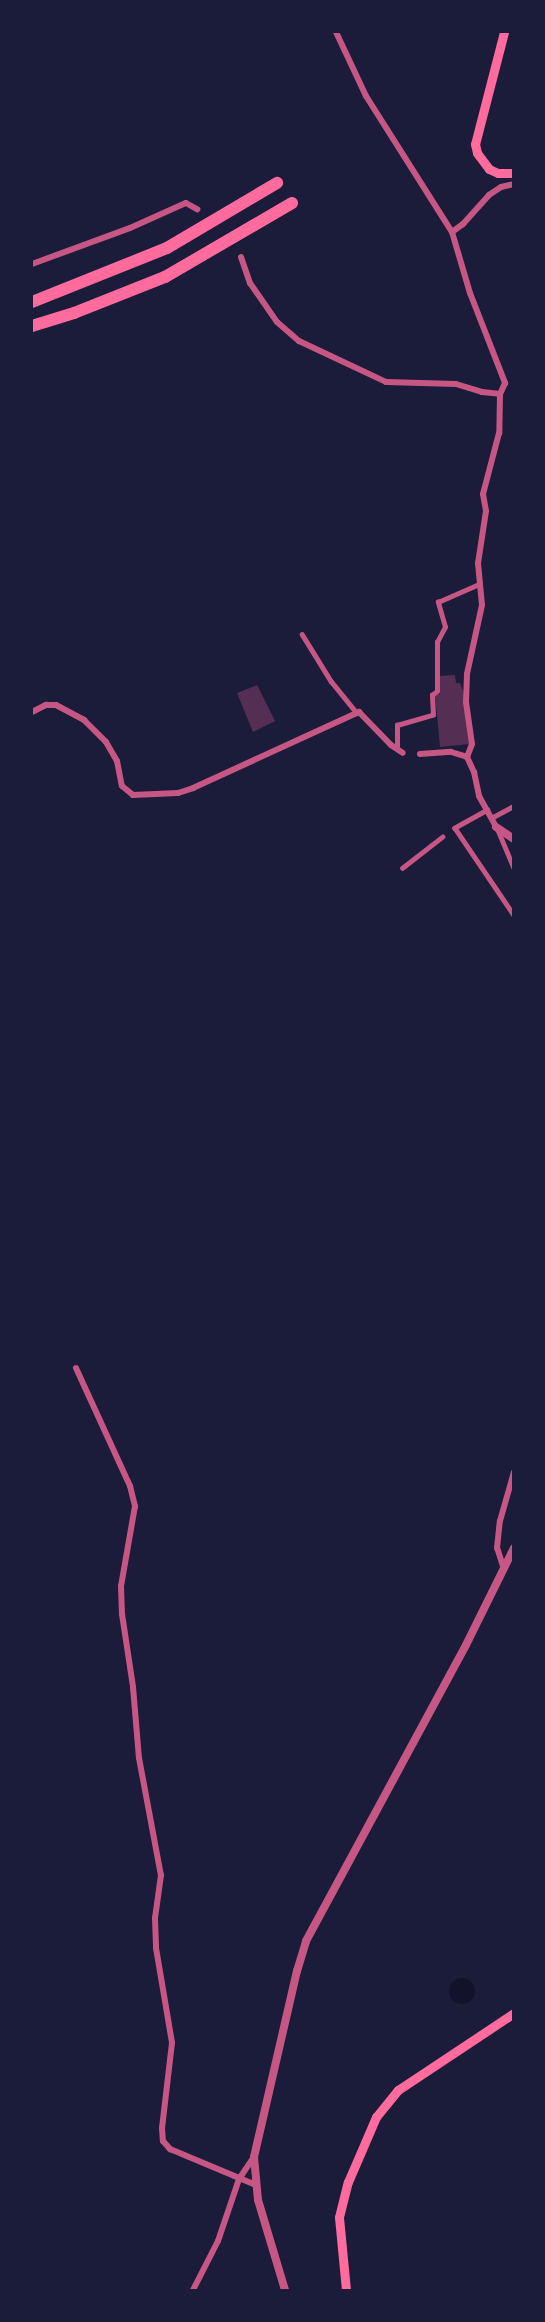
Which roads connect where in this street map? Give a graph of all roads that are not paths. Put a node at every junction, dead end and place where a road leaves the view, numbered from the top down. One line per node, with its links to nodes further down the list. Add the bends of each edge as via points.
1 (336, 32): 8 (street, via 366,96)
2 (504, 32): 3 (main road, via 475,144 489,169)
3 (513, 173)
4 (277, 183): 11 (highway, via 167,248)
5 (513, 184): 8 (street, via 489,195)
6 (292, 203): 12 (highway, via 165,277)
7 (197, 209): 10 (street, via 186,203)
8 (452, 232): 13 (street, via 470,293 502,370 505,383)
9 (241, 257): 13 (street, via 250,282 276,322 299,341 386,383 456,384)
10 (32, 264)
11 (32, 302)
12 (32, 326)
13 (500, 394): 14 (street, via 499,433 482,494 486,511)
14 (479, 584): 18 (street, via 438,602 445,627 437,642 433,715 397,725); 20 (street, via 482,605 467,674 472,744)
15 (302, 634): 17 (street)
16 (32, 712): 17 (street, via 56,705 84,720 106,742 117,761 122,786 133,795 193,788)
17 (357, 713): 18 (street)
18 (400, 751)
19 (420, 754): 20 (street, via 452,752)
20 (467, 757): 22 (street)
21 (513, 806): 23 (street)
22 (487, 810): 23 (street); 29 (street, via 454,829)
23 (491, 818): 24 (street)
24 (496, 827): 26 (street); 28 (street)
25 (442, 837): 27 (street)
26 (513, 839)
27 (402, 868)
28 (513, 868)
29 (513, 915)
30 (76, 1368): 36 (street, via 135,1506 121,1586 122,1615 139,1758 160,1864 156,1948 172,2043 163,2141 170,2149)
31 (513, 1472): 33 (street, via 499,1521 497,1548)
32 (513, 1548): 33 (street)
33 (503, 1566): 35 (street, via 466,1645 306,1941)
34 (513, 2013): 40 (main road, via 398,2090 376,2117 348,2182 339,2217)
35 (254, 2157): 36 (street); 37 (street)
36 (240, 2179): 37 (street); 38 (street, via 218,2241)
37 (256, 2185): 39 (street)
38 (193, 2291)
39 (285, 2291)
40 (346, 2291)

